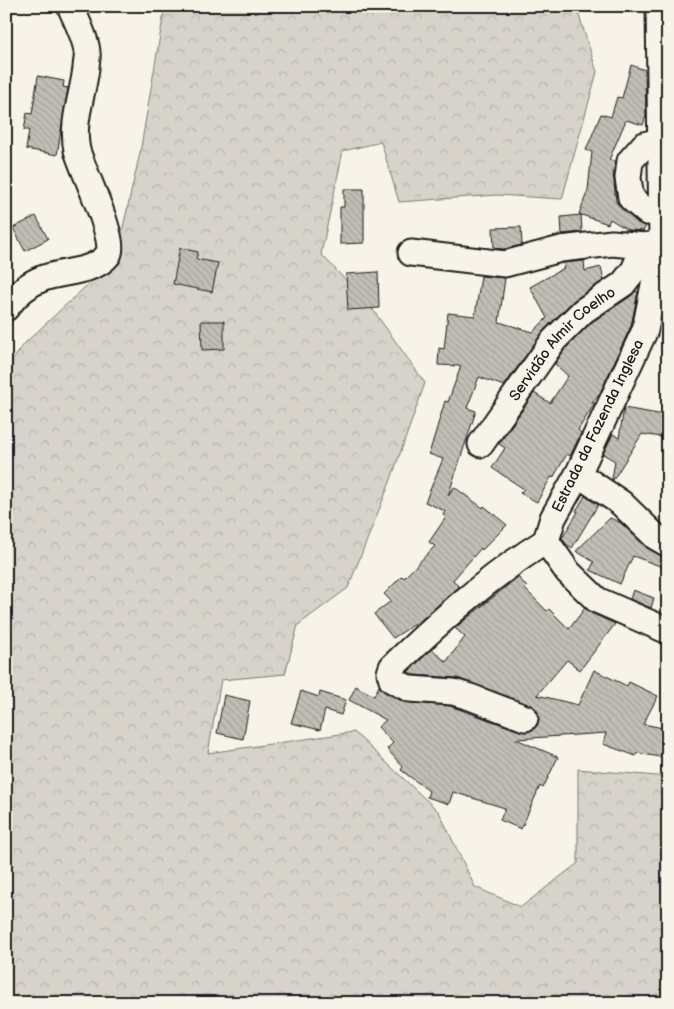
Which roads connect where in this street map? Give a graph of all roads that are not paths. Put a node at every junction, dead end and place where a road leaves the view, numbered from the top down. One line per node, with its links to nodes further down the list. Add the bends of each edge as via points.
1 (70, 6): 7 (street, via 88,52 76,123 77,150 100,210 110,253 86,268 26,286)
2 (659, 6): 3 (street, Estrada da Fazenda Inglesa)
3 (664, 140): 4 (street, Estrada da Fazenda Inglesa); 4 (street, via 644,145 630,161 628,178 631,198 647,212)
4 (662, 213): 5 (street, Estrada da Fazenda Inglesa)
5 (653, 245): 6 (street, via 612,242 561,249 514,263 497,264); 8 (street, Servidão Almir Coelho, via 623,284 583,312 554,340); 9 (street, Estrada da Fazenda Inglesa, via 645,330)
6 (411, 253)
7 (6, 308)
8 (481, 444)
9 (578, 474): 10 (street, Estrada da Fazenda Inglesa, via 553,518); 11 (street, via 621,503 656,537)
10 (546, 541): 12 (street, via 568,572 597,600); 13 (street, via 516,560 443,618 392,667 390,673 392,680 410,689 453,692)
11 (668, 544)
12 (668, 631)
13 (524, 718)

